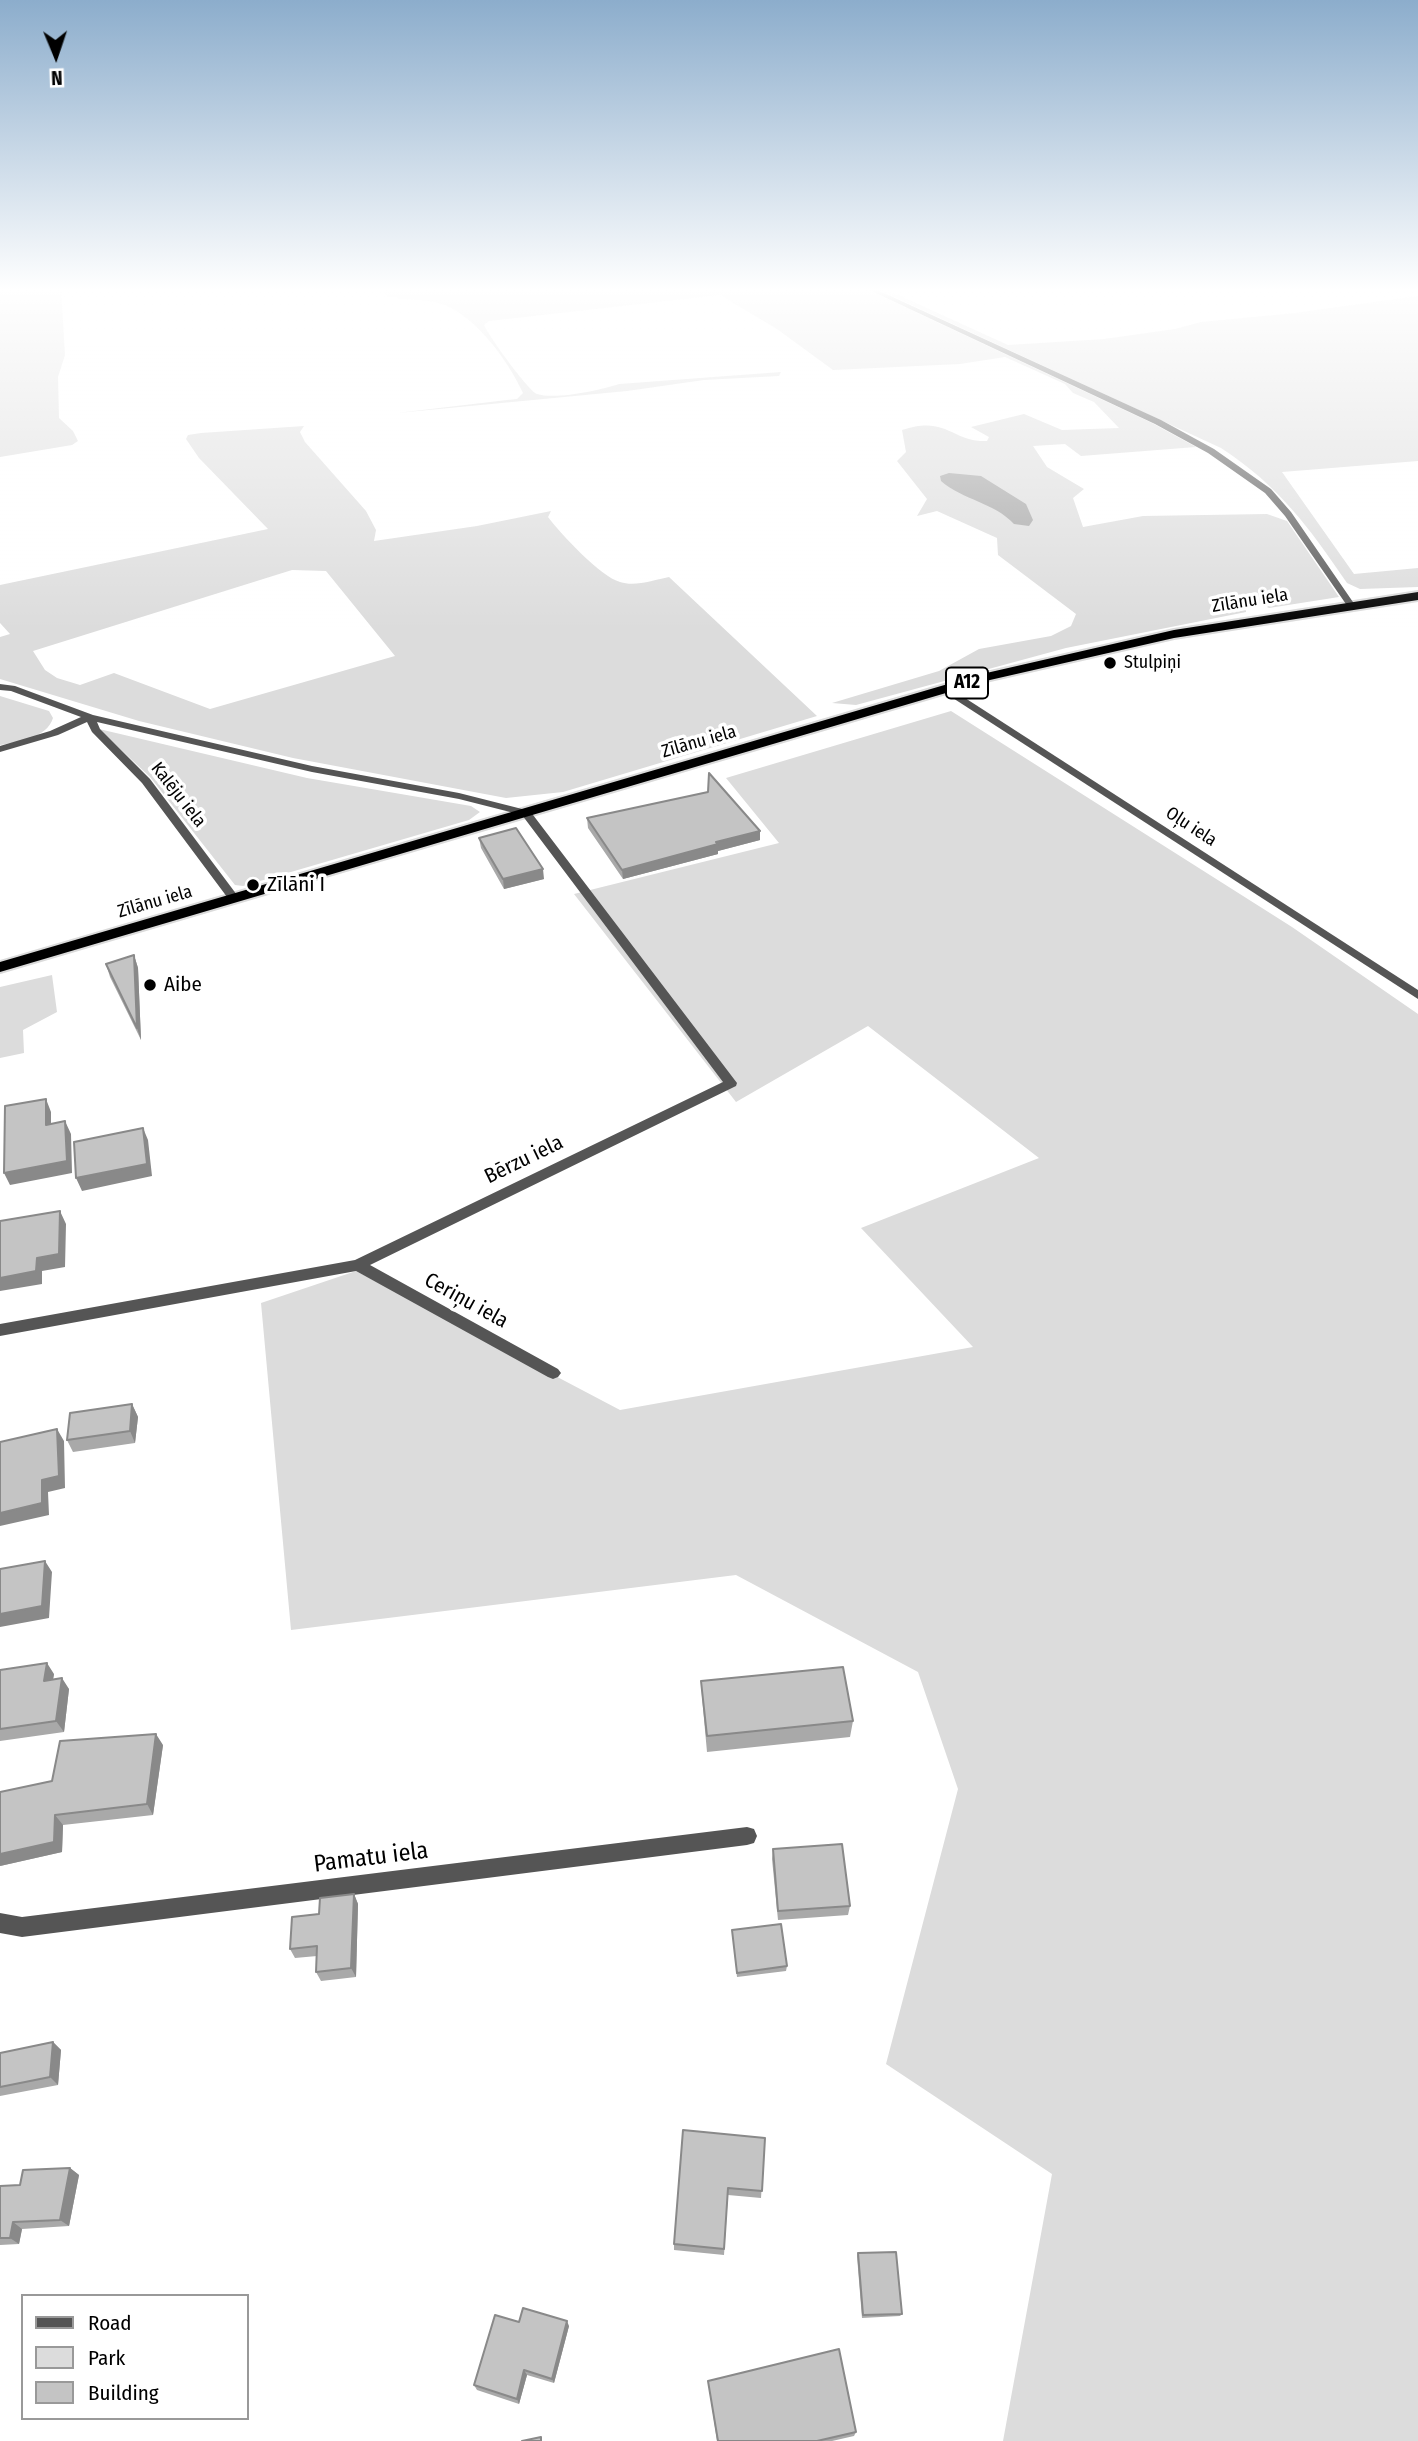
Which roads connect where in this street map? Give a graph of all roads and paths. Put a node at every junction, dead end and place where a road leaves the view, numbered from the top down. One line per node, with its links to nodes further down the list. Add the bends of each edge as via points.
1 (1115, 402): 3 (street, via 1212,451 1268,491)
2 (1418, 596): 3 (highway, Zīlānu iela / A12)
3 (1351, 605): 5 (highway, Zīlānu iela / A12, via 1174,634)
4 (0, 687): 6 (street)
5 (945, 689): 8 (highway, Zīlānu iela / A12); 11 (street, Oļu iela)
6 (90, 717): 7 (street); 8 (street); 9 (street, Kalēju iela, via 96,730 146,781)
7 (0, 749)
8 (526, 813): 9 (highway, Zīlānu iela / A12); 12 (street, Bērzu iela, via 731,1083)
9 (234, 899): 10 (highway, Zīlānu iela / A12)
10 (0, 967)
11 (1418, 995)
12 (358, 1265): 13 (street, Bērzu iela); 14 (street, Ceriņu iela)
13 (0, 1330)
14 (553, 1374)
15 (747, 1836): 16 (street, Pamatu iela, via 22,1927)
16 (0, 1923)

